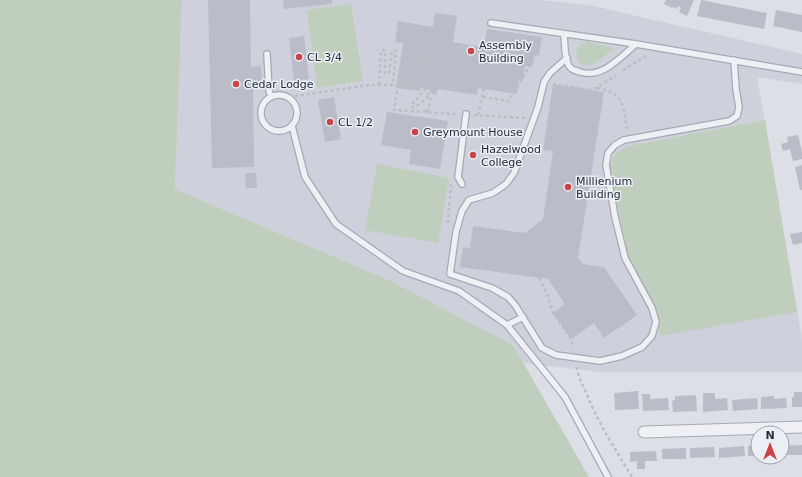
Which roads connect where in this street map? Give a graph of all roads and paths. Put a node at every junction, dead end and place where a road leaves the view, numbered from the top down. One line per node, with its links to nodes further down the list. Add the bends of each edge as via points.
1 (491, 23): 2 (lane)
2 (564, 35): 3 (lane); 9 (lane)
3 (636, 44): 9 (lane, via 612,65 592,73 575,71 569,66); 10 (lane)
4 (267, 54): 19 (lane)
5 (419, 54): 12 (path)
6 (536, 55): 21 (path, via 509,101)
7 (651, 55): 17 (path, via 630,64)
8 (428, 56): 12 (path, via 424,80)
9 (567, 58): 13 (lane)
10 (734, 60): 11 (lane); 30 (lane, via 739,107 737,116 729,121)
11 (802, 72)
12 (414, 78): 16 (path, via 413,87)
13 (544, 82): 17 (path, via 592,90); 28 (lane)
14 (379, 85): 15 (path); 15 (path, via 382,50 385,50 385,73 389,73 392,51 396,51); 22 (path)
15 (393, 85): 16 (path)
16 (398, 85): 23 (path, via 394,110)
17 (596, 88): 30 (path, via 607,89 617,96 623,105)
18 (484, 89): 21 (path)
19 (271, 96): 22 (lane, via 280,94); 29 (lane, via 263,103 262,120 270,129 276,131)
20 (429, 96): 20 (path, via 425,89 411,106 414,108); 23 (path, via 431,100)
21 (483, 96): 26 (path)
22 (289, 97): 29 (lane, via 298,111)
23 (427, 112): 24 (path)
24 (445, 113)
25 (466, 114): 31 (lane)
26 (478, 115)
27 (501, 116): 28 (path)
28 (534, 119): 35 (lane, via 515,172 506,184 493,193 469,200 462,211 450,274 492,288 508,297)
29 (292, 126): 36 (lane, via 305,177 336,224 402,271 459,291)
30 (629, 139): 38 (lane, via 615,145 608,153 606,165 625,258 652,308 656,322 652,336 642,347 622,356 600,361)
31 (458, 177): 32 (lane); 33 (path, via 451,183)
32 (462, 184)
33 (448, 227)
34 (540, 278): 37 (path, via 553,313)
35 (523, 317): 36 (lane); 38 (lane, via 542,348 556,355)
36 (507, 325): 41 (lane, via 565,397)
37 (571, 339)
38 (576, 359): 42 (path, via 577,371 598,418)
39 (802, 426): 40 (street)
40 (644, 432)
41 (608, 477)
42 (632, 477)

